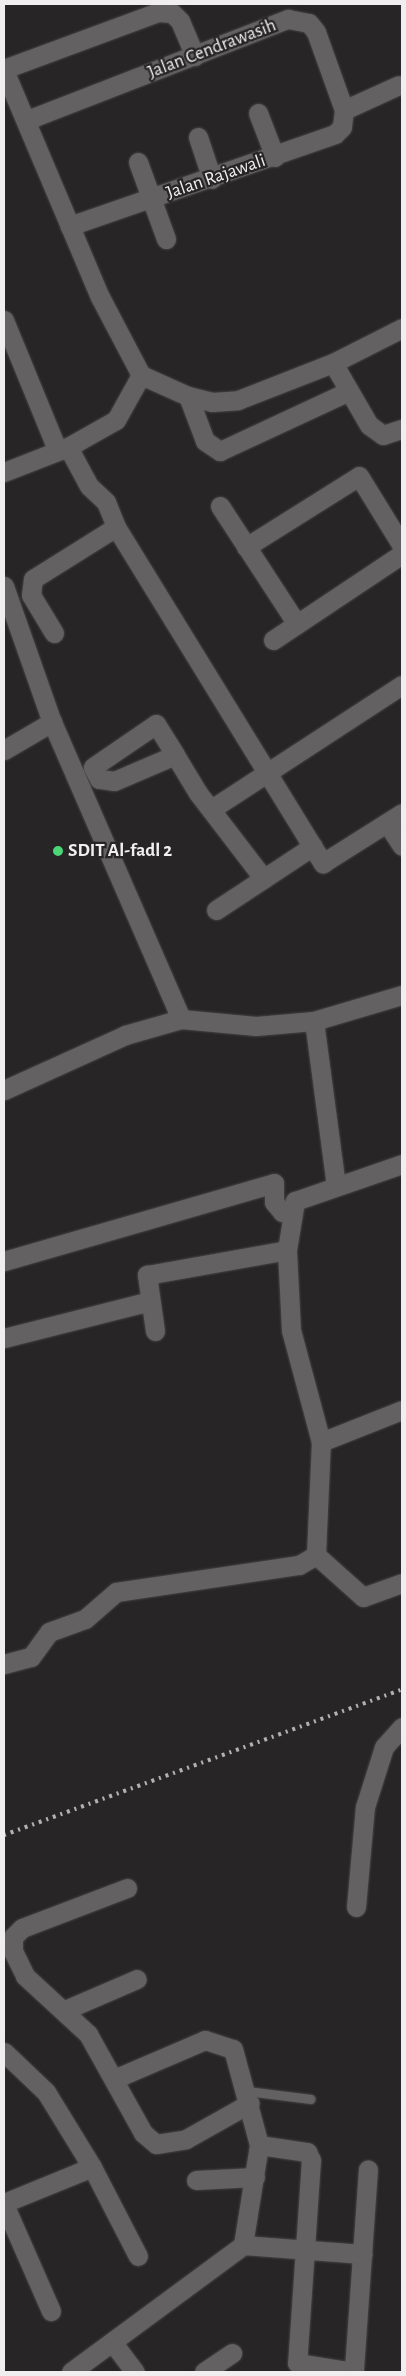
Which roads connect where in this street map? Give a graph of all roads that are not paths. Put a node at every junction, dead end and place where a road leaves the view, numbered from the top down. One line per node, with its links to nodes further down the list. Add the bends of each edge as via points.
1 (195, 56): 2 (street, via 180,21 172,13 158,12); 4 (street, Jalan Cendrawasih, via 299,19 316,32); 6 (street, Jalan Cendrawasih)
2 (4, 69): 6 (street)
3 (399, 85): 4 (street)
4 (344, 110): 8 (street, Jalan Rajawali, via 342,127 335,134)
5 (258, 113): 8 (street)
6 (27, 120): 12 (street)
7 (198, 137): 10 (street)
8 (275, 157): 10 (street, Jalan Rajawali)
9 (138, 162): 11 (street)
10 (212, 180): 11 (street, Jalan Rajawali)
11 (152, 199): 12 (street, Jalan Rajawali); 13 (street)
12 (70, 226): 17 (street, via 100,297)
13 (166, 239)
14 (4, 320): 21 (street)
15 (402, 328): 16 (street)
16 (333, 363): 18 (street); 19 (street, via 238,400 212,402)
17 (141, 375): 19 (street); 21 (street, via 116,420)
18 (349, 391): 19 (street, via 220,451 204,441); 20 (street, via 369,425 383,435)
19 (188, 396)
20 (402, 429)
21 (62, 448): 22 (street); 24 (street, via 89,486 99,492)
22 (4, 472)
23 (220, 506): 26 (street)
24 (112, 520): 30 (street, via 33,579 31,595); 36 (street)
25 (402, 546): 26 (street, via 359,476)
26 (246, 547): 29 (street)
27 (402, 554): 29 (street)
28 (4, 586): 33 (street)
29 (297, 624): 31 (street)
30 (54, 632)
31 (273, 640)
32 (402, 686): 36 (street)
33 (52, 722): 34 (street); 44 (street)
34 (4, 750)
35 (175, 755): 37 (street)
36 (268, 773): 37 (street); 39 (street)
37 (213, 808): 41 (street)
38 (395, 818): 39 (street, via 323,863); 40 (street)
39 (312, 846): 41 (street)
40 (402, 846)
41 (264, 879): 42 (street)
42 (216, 910)
43 (402, 995): 45 (street)
44 (181, 1019): 45 (street, via 256,1026); 46 (street, via 125,1035)
45 (314, 1021): 48 (street)
46 (4, 1090)
47 (402, 1164): 48 (street)
48 (336, 1185): 49 (street, via 295,1200)
49 (293, 1213): 50 (street); 51 (street, via 282,1212 274,1202 274,1183)
50 (287, 1250): 52 (street, via 150,1274 145,1279); 57 (street, via 291,1330)
51 (4, 1262)
52 (150, 1301): 53 (street); 54 (street)
53 (155, 1331)
54 (4, 1338)
55 (401, 1413): 57 (street)
56 (347, 1443): 57 (street)
57 (320, 1448): 58 (street)
58 (316, 1555): 59 (street, via 363,1597); 60 (street, via 300,1565 116,1592 85,1619 49,1632 31,1657)
59 (402, 1583)
60 (4, 1664)
61 (402, 1727): 63 (street, via 384,1747 365,1807)
62 (128, 1888): 65 (street, via 22,1928 13,1937 13,1951 25,1976)
63 (356, 1907)
64 (136, 1979): 65 (street)
65 (65, 2010): 67 (street, via 88,2034)
66 (4, 2052): 71 (street, via 46,2092)
67 (114, 2079): 68 (street, via 204,2040 233,2049); 68 (street, via 143,2133 156,2144 186,2139)
68 (248, 2097): 69 (lane); 70 (street)
69 (310, 2098)
70 (259, 2145): 73 (street); 77 (street, via 298,2149 310,2155)
71 (92, 2167): 75 (street); 79 (street)
72 (368, 2169): 78 (street)
73 (254, 2177): 74 (street); 76 (street)
74 (196, 2180)
75 (4, 2204): 80 (street)
76 (243, 2245): 77 (street); 81 (street)
77 (303, 2250): 78 (street); 83 (street, via 298,2363)
78 (363, 2254): 83 (street)
79 (138, 2256)
80 (51, 2311)
81 (113, 2343): 84 (street); 85 (street)
82 (232, 2353): 86 (street)
83 (354, 2371)
84 (71, 2372)
85 (135, 2372)
86 (204, 2372)

